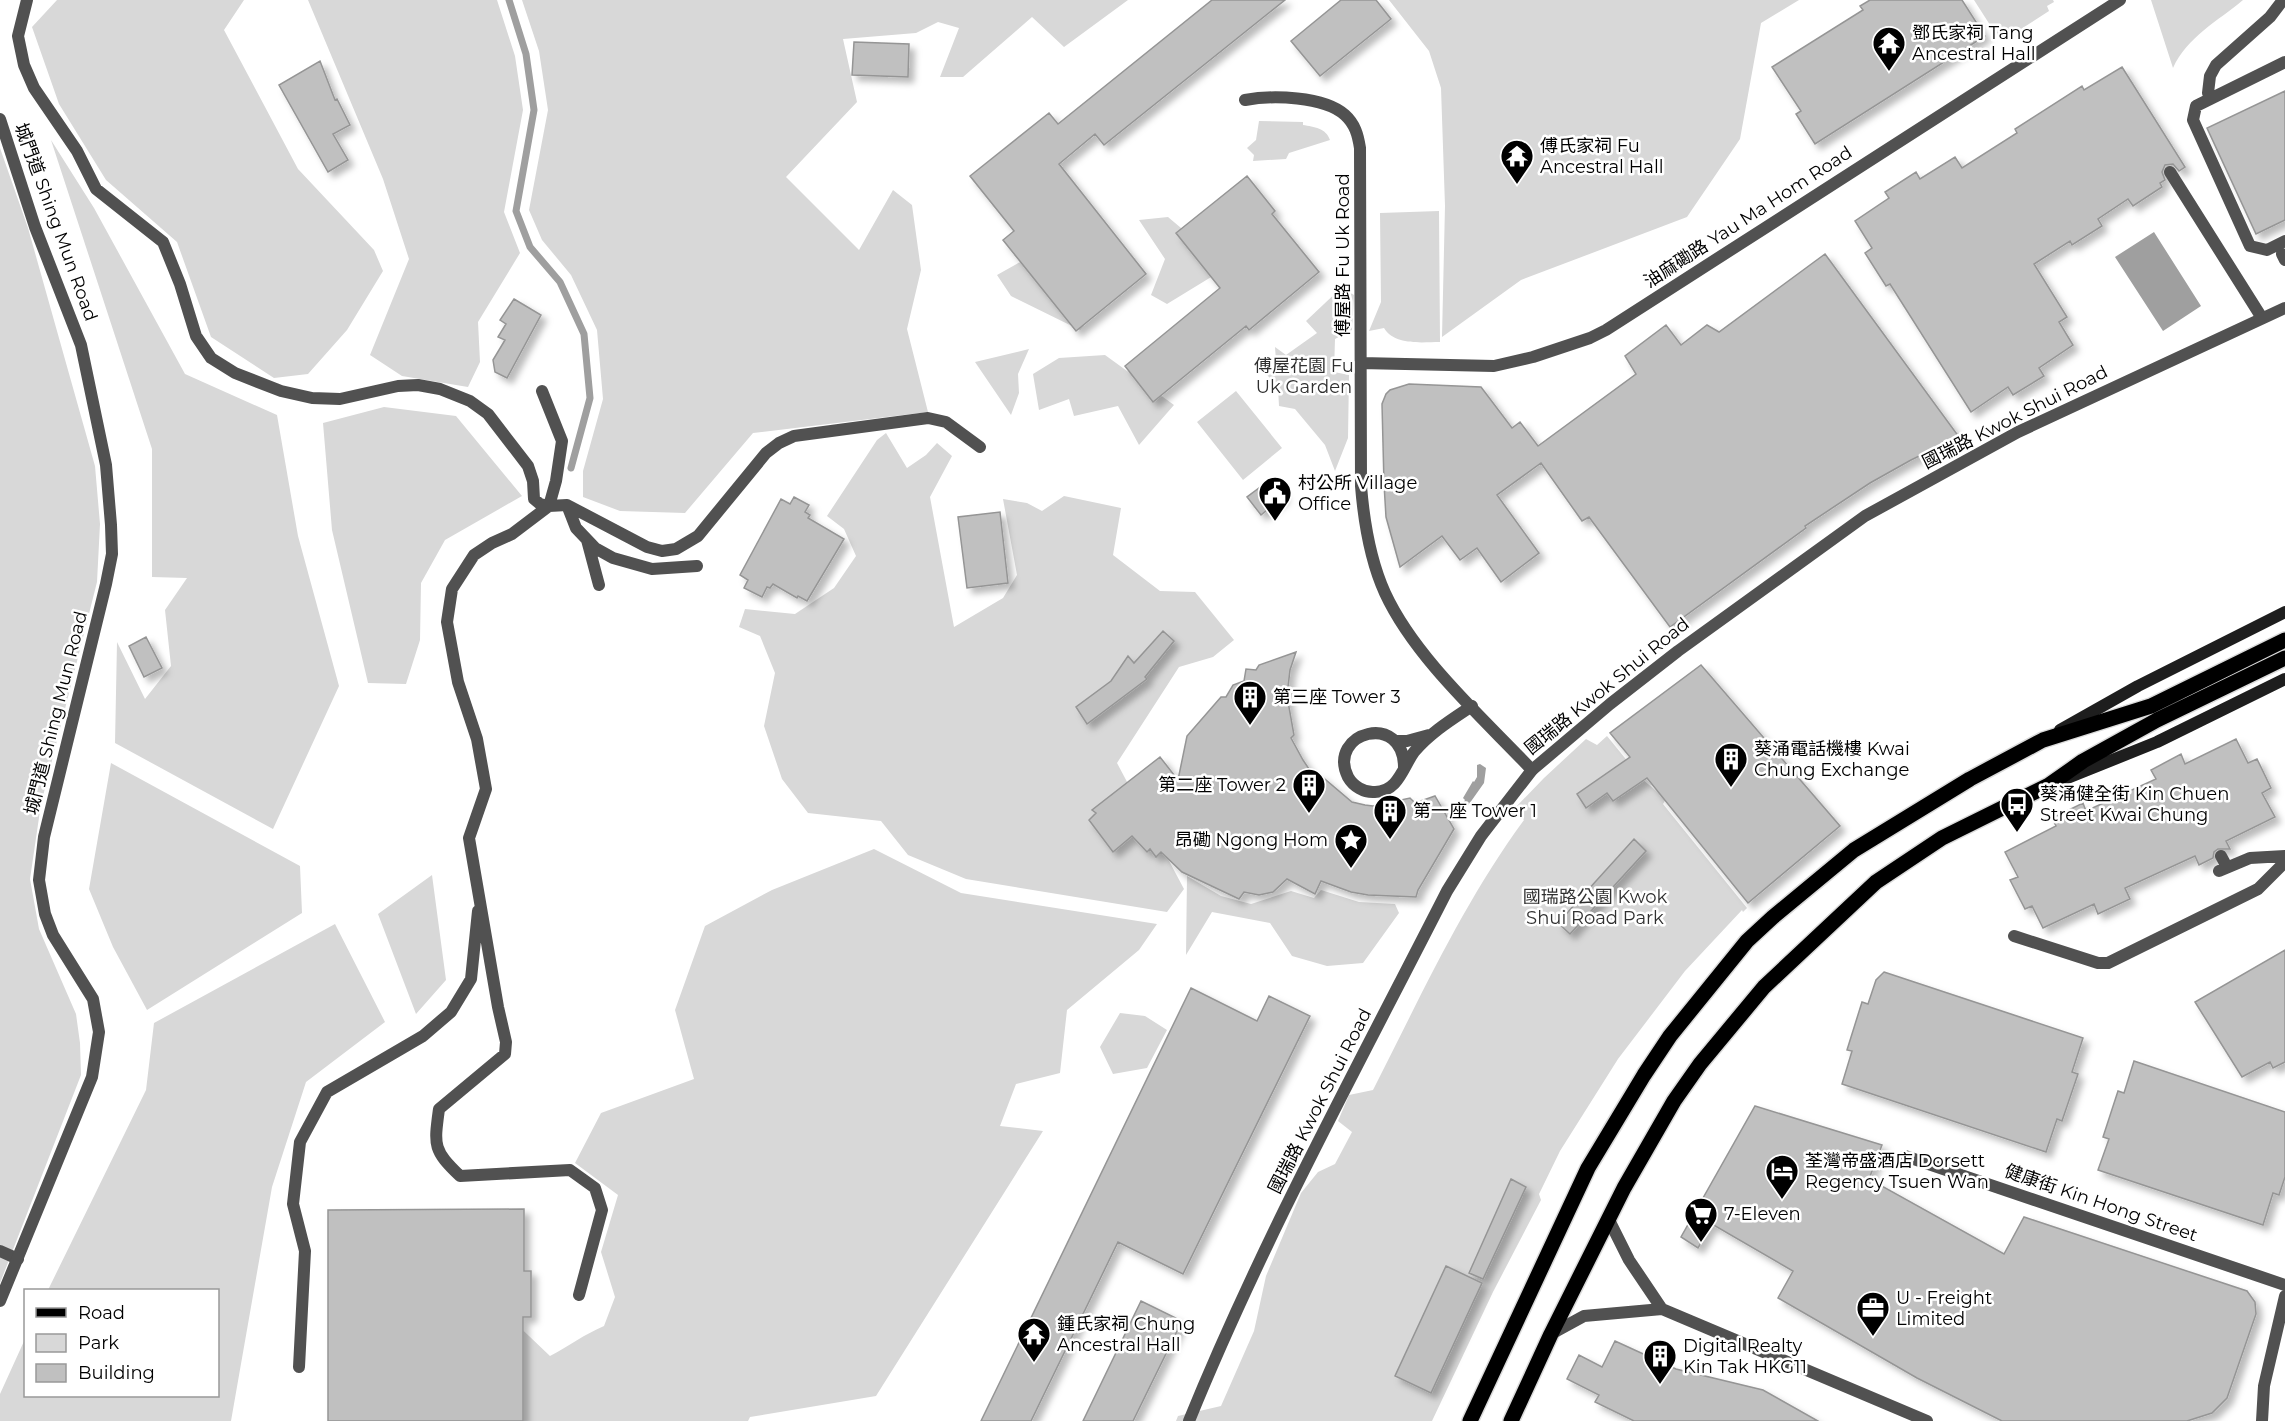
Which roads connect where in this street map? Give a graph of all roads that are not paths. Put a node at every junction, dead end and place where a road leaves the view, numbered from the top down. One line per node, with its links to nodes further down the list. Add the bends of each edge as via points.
1 (27, 0): 16 (street, via 18,36 34,88 77,151 96,189 163,242 196,336 211,358 235,373 312,398 340,399 418,385 470,401 507,436 528,466 534,499)
2 (2120, 0): 12 (street, 油麻磡路 Yau Ma Hom Road, via 1590,338 1494,366)
3 (2283, 0): 5 (street, via 2270,17 2216,65)
4 (2285, 62): 9 (street, via 2196,106 2193,120 2250,246)
5 (2208, 93)
6 (1245, 100): 12 (street, 傅屋路 Fu Uk Road, via 1266,96 1306,100 1344,114 1356,130 1360,148)
7 (0, 119): 39 (street, 城門道 Shing Mun Road, via 35,227 81,345 106,465 112,554 44,837 39,880 53,935 93,999 99,1032 92,1077)
8 (2170, 172): 11 (street)
9 (2284, 252)
10 (2285, 308): 11 (street, 國瑞路 Kwok Shui Road)
11 (2262, 318): 29 (street, 國瑞路 Kwok Shui Road, via 2018,432 1865,516 1678,651)
12 (1361, 363): 24 (street, 傅屋路 Fu Uk Road, via 1361,486 1374,562 1401,623)
13 (542, 391): 16 (street, via 562,441)
14 (980, 447): 15 (street, via 946,422 928,418 794,436 766,453 698,536 676,549 646,547)
15 (567, 505): 16 (street); 17 (street, via 576,528)
16 (549, 506): 34 (street, via 512,534 474,555 452,589 447,622 486,789 469,838)
17 (586, 538): 18 (street, via 613,558 652,569); 19 (street)
18 (697, 566)
19 (599, 585)
20 (2285, 612): 26 (main road, via 2138,686)
21 (2285, 640): 26 (main road, via 2151,706)
22 (2285, 658): 30 (main road, via 2157,720 2083,761)
23 (2285, 679): 30 (main road, via 2157,742)
24 (1472, 706): 25 (street); 29 (street, 傅屋路 Fu Uk Road)
25 (1430, 735): 27 (street); 28 (street)
26 (2043, 740): 48 (main road, via 1945,793 1854,850 1747,941 1670,1036 1588,1168)
27 (1395, 741): 28 (street, via 1401,749); 28 (street, via 1377,733 1358,737 1346,753 1346,773 1358,788 1376,793 1394,785)
28 (1404, 769)
29 (1532, 770): 47 (street, 國瑞路 Kwok Shui Road, via 1447,891 1271,1239)
30 (2049, 785): 37 (main road, via 1942,838 1876,882 1764,987 1674,1101)
31 (2285, 856): 33 (street)
32 (2285, 862): 35 (street, via 2258,890 2108,963)
33 (2222, 865)
34 (480, 895): 41 (street, via 506,1054 439,1109 434,1140 441,1158 460,1176 570,1170 595,1188 602,1210); 46 (street, via 471,979 451,1012 423,1036 327,1092 300,1142 293,1204 305,1251)
35 (2014, 936)
36 (1905, 1156): 40 (street, 健康街 Kin Hong Street)
37 (1609, 1220): 44 (street, via 1629,1260); 45 (main road)
38 (0, 1251): 39 (street)
39 (18, 1259): 43 (street, 城門道 Shing Mun Road)
40 (2285, 1285)
41 (579, 1295)
42 (2285, 1296): 51 (street, via 2264,1386)
43 (0, 1301)
44 (1662, 1310): 45 (street, via 1584,1316); 50 (street)
45 (1551, 1334): 49 (main road)
46 (299, 1366)
47 (1189, 1421)
48 (1470, 1421)
49 (1511, 1421)
50 (1928, 1421)
51 (2262, 1421)

